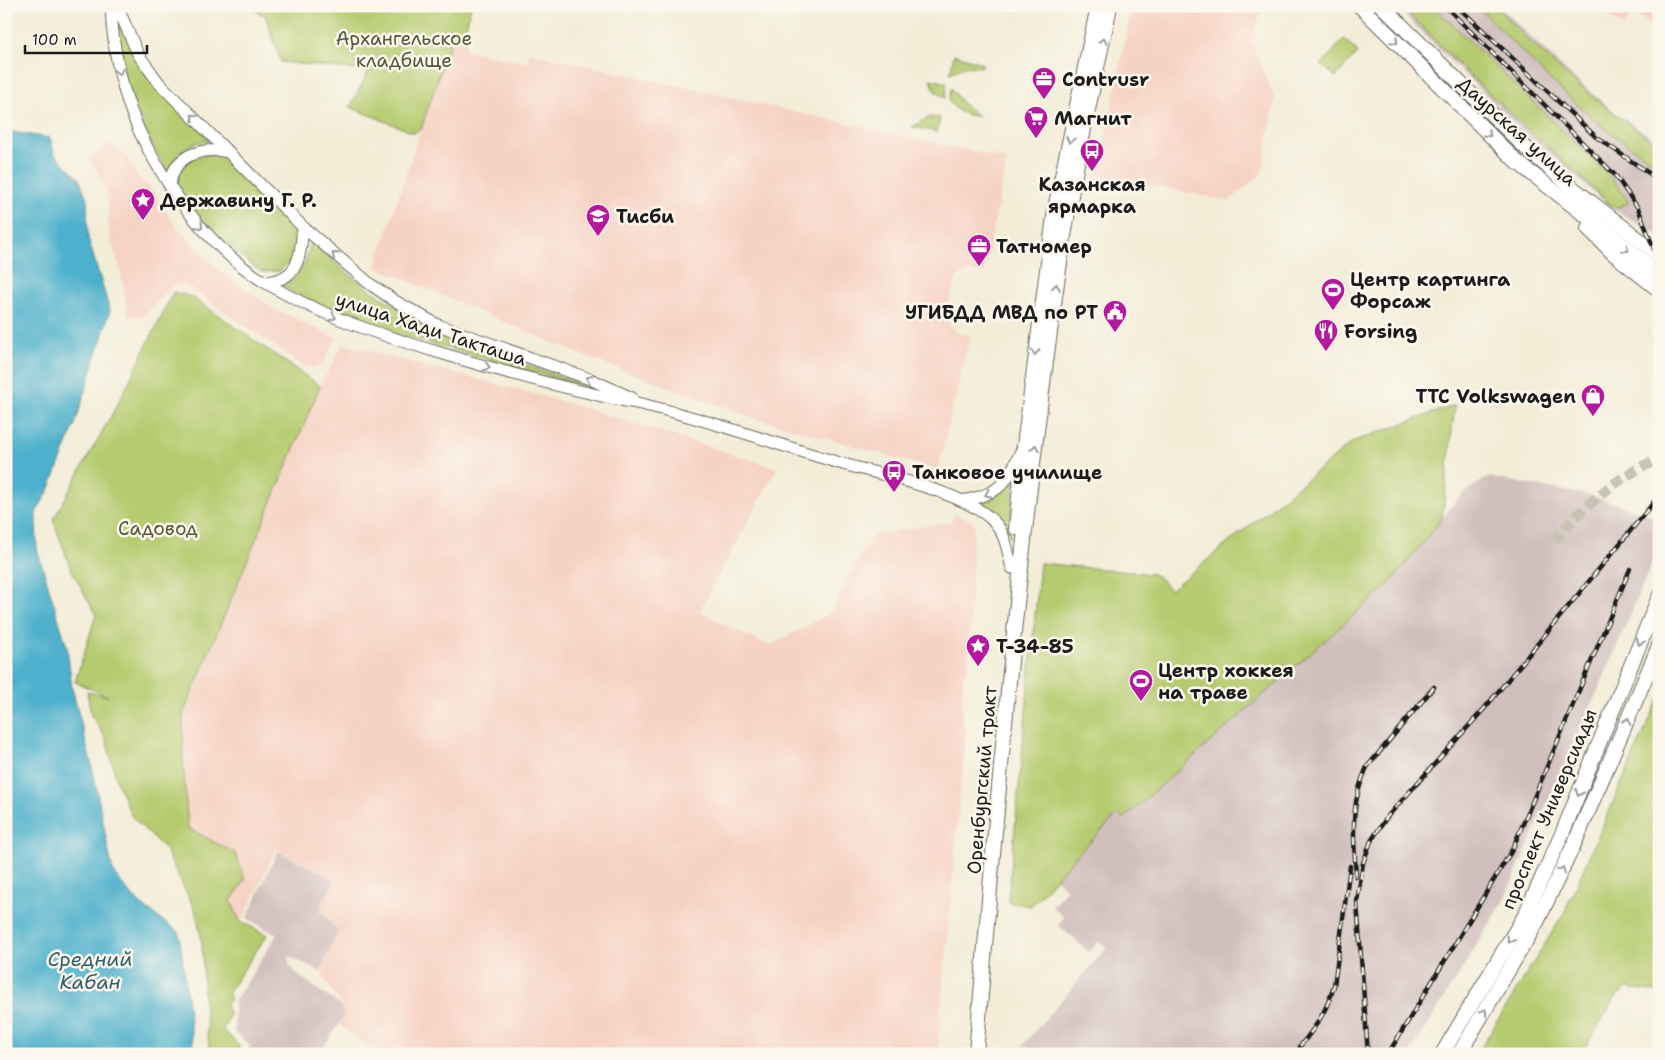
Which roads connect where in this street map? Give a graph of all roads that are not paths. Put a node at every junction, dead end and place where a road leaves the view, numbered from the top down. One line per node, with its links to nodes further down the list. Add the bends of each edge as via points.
1 (111, 6): 8 (street, улица Хади Такташа, one-way to 8, via 114,49 122,85 148,150)
2 (117, 6): 7 (street, улица Хади Такташа, one-way to 2, via 159,83 138,54)
3 (1098, 6): 17 (main road, Оренбургский тракт, one-way to 17, via 1055,209)
4 (1110, 6): 23 (main road, Оренбургский тракт, one-way to 4, via 1020,566 1040,400 1069,210)
5 (1360, 6): 9 (main road, Даурская улица, one-way to 9, via 1517,162)
6 (1382, 6): 9 (main road, Даурская улица)
7 (229, 152): 8 (street, via 203,150 186,158 173,173); 10 (street, улица Хади Такташа)
8 (170, 187): 14 (street, улица Хади Такташа, one-way to 14, via 206,233)
9 (1565, 190): 11 (main road); 12 (main road); 13 (main road, Даурская улица, one-way to 13); 15 (main road, via 1576,216 1614,254)
10 (303, 227): 14 (street, via 300,258 295,269 279,280); 16 (street, улица Хади Такташа, one-way to 10, via 590,379 438,325 370,284)
11 (1659, 244)
12 (1659, 255)
13 (1659, 273)
14 (264, 282): 16 (street, улица Хади Такташа, one-way to 16, via 319,311 402,341 507,372)
15 (1659, 290)
16 (650, 406): 18 (street, улица Хади Такташа)
17 (1024, 446): 18 (street, one-way to 18, via 1004,483 994,492); 19 (main road, Оренбургский тракт)
18 (962, 501): 19 (street, улица Хади Такташа, via 996,523 1004,537)
19 (1012, 568): 22 (main road, Оренбургский тракт)
20 (1659, 597): 24 (main road, проспект Универсиады, one-way to 24, via 1562,834 1525,915)
21 (1659, 646): 25 (main road, проспект Универсиады, one-way to 21, via 1537,922 1576,840)
22 (968, 1054)
23 (976, 1054)
24 (1442, 1054)
25 (1459, 1054)

